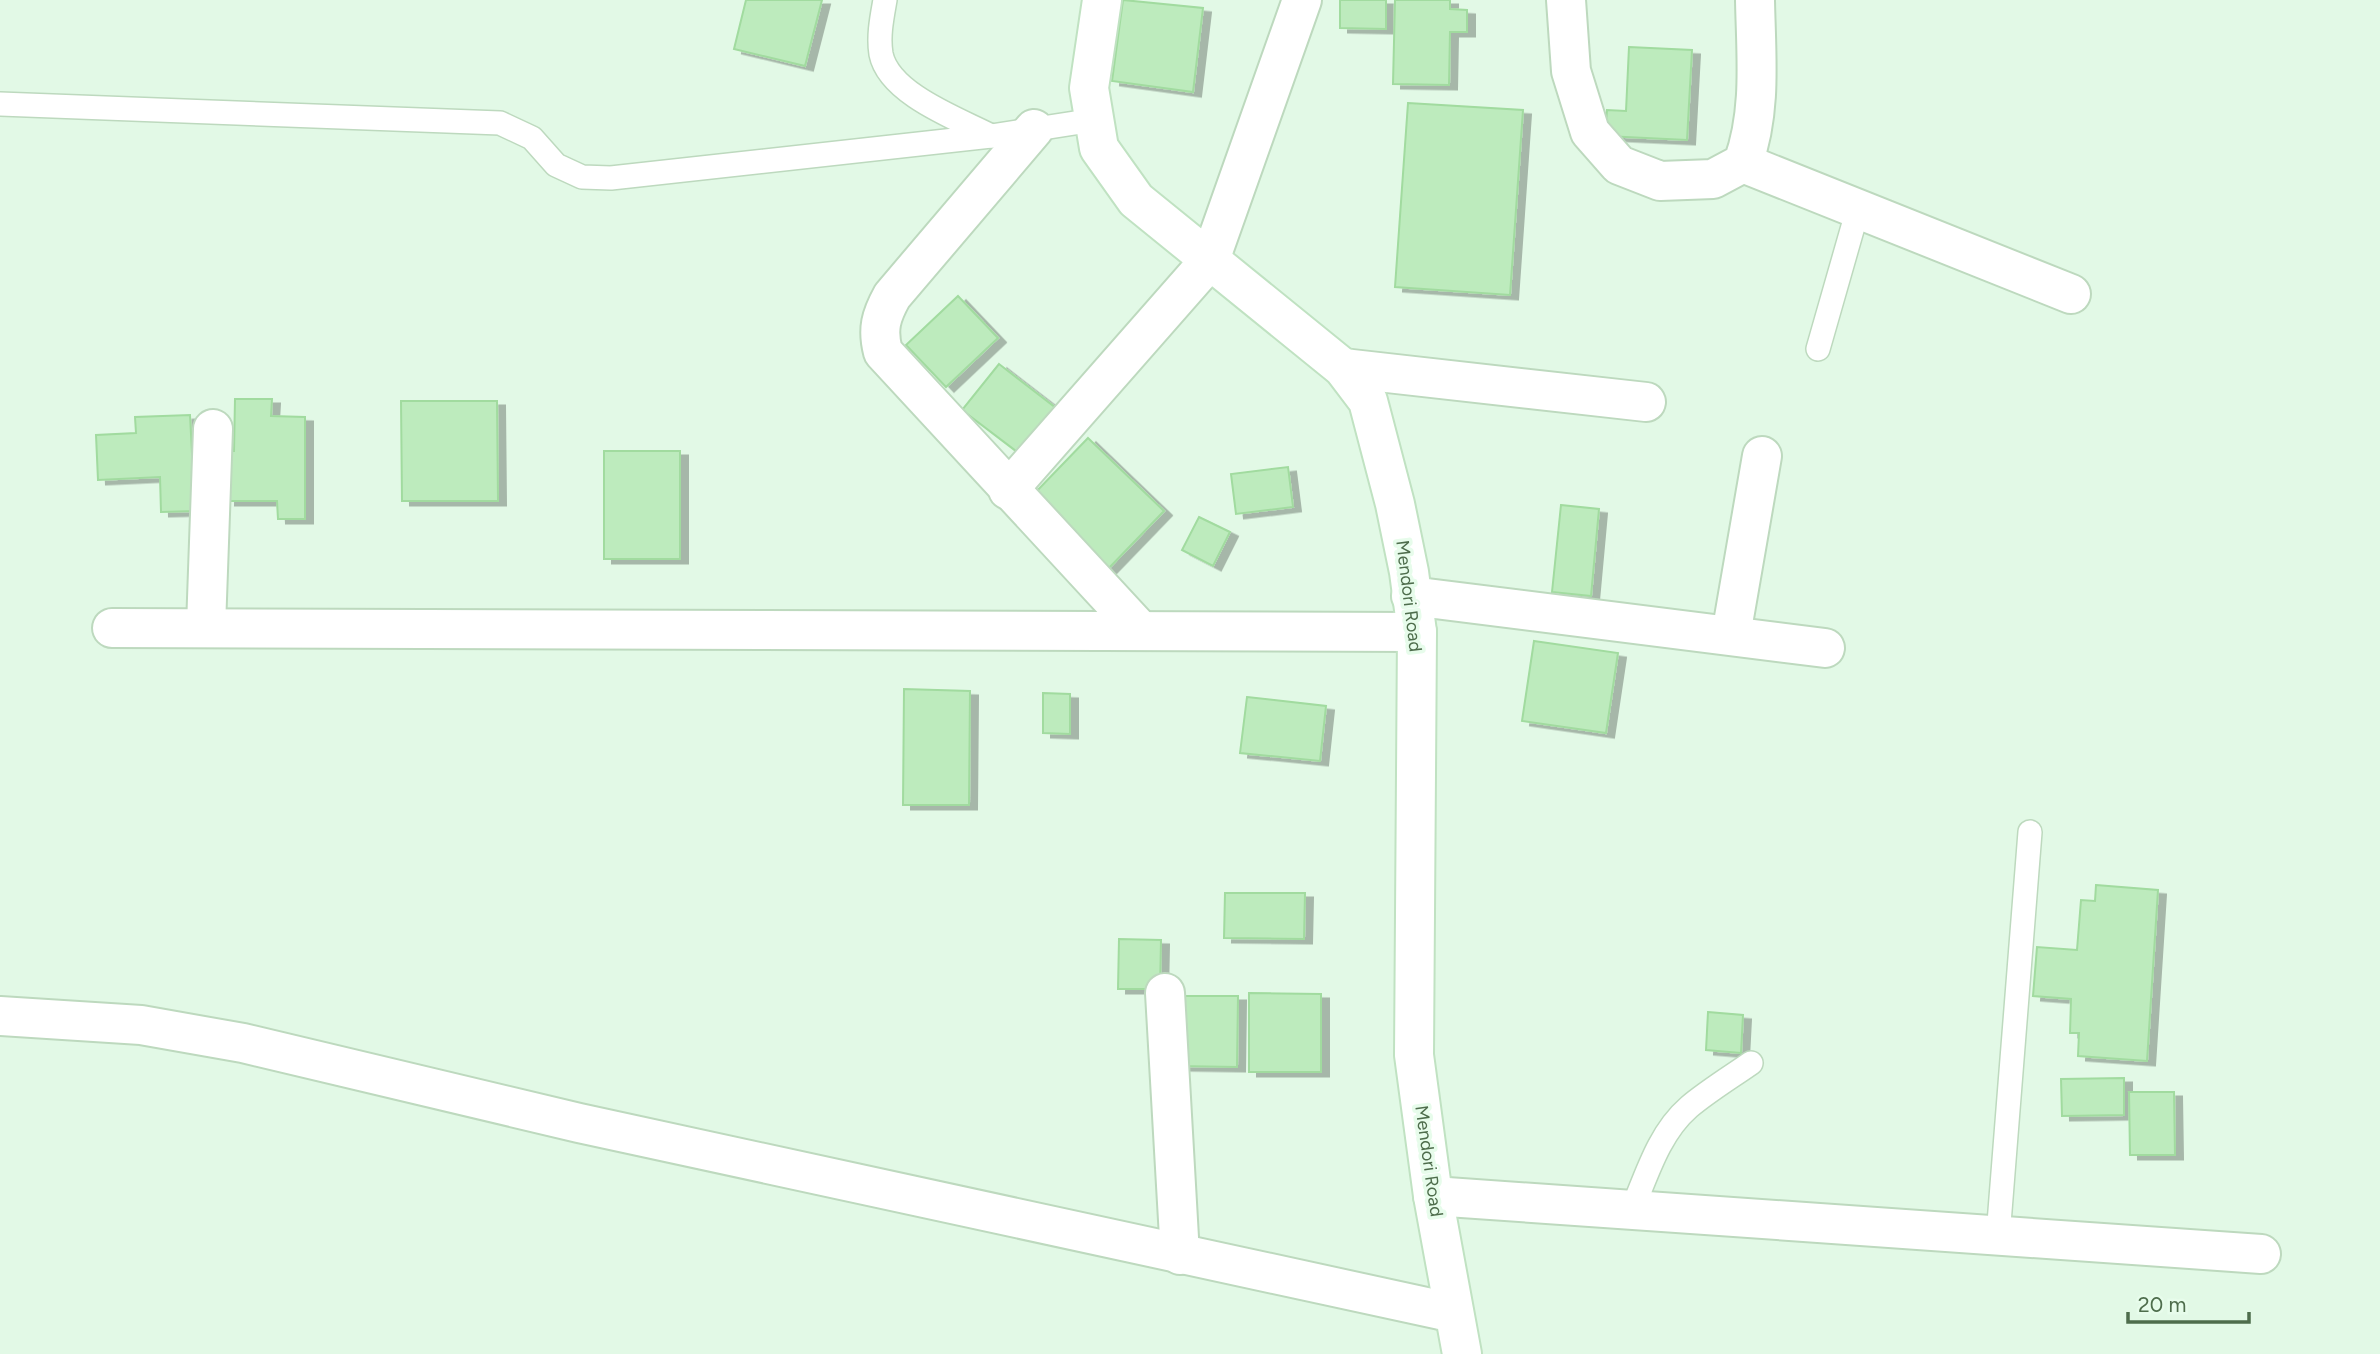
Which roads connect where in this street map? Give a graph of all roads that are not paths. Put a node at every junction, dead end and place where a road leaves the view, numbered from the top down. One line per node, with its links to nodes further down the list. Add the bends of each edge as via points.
1 (885, 0): 9 (lane, via 881,55 893,79)
2 (1102, 0): 7 (street, Mendori Road, via 1089,88)
3 (1302, 0): 12 (street)
4 (1566, 0): 10 (street, via 1571,71 1590,132 1619,165 1660,181 1713,179)
5 (1755, 0): 10 (street, via 1756,105)
6 (0, 104): 9 (lane, via 500,123 531,138 556,165 582,177 611,178)
7 (1094, 120): 8 (lane); 12 (street, Mendori Road, via 1099,148 1136,200)
8 (1034, 129): 9 (lane); 19 (street, via 892,296 878,334 883,352)
9 (991, 136)
10 (1743, 163): 11 (street)
11 (1857, 209): 13 (street); 14 (lane)
12 (1210, 260): 15 (street, Mendori Road); 19 (street)
13 (2071, 295)
14 (1818, 349)
15 (1343, 368): 16 (street); 20 (street, Mendori Road, via 1368,401 1395,504)
16 (1646, 401)
17 (213, 429): 21 (street)
18 (1762, 456): 24 (street)
19 (1008, 490): 23 (street)
20 (1414, 614): 23 (street); 24 (street); 30 (street, Mendori Road, via 1414,1055)
21 (206, 627): 22 (street); 23 (street)
22 (112, 628)
23 (1139, 629)
24 (1731, 635): 25 (street)
25 (1825, 648)
26 (2030, 832): 32 (lane)
27 (1165, 993): 34 (street)
28 (0, 1016): 34 (street, via 141,1025 243,1043 593,1126)
29 (1751, 1063): 31 (lane, via 1688,1108 1672,1126 1658,1147)
30 (1433, 1196): 31 (street); 35 (street, Mendori Road)
31 (1632, 1210): 32 (street)
32 (1998, 1236): 33 (street)
33 (2261, 1254)
34 (1180, 1255): 35 (street)
35 (1454, 1313): 36 (street, Mendori Road)
36 (1462, 1354)

